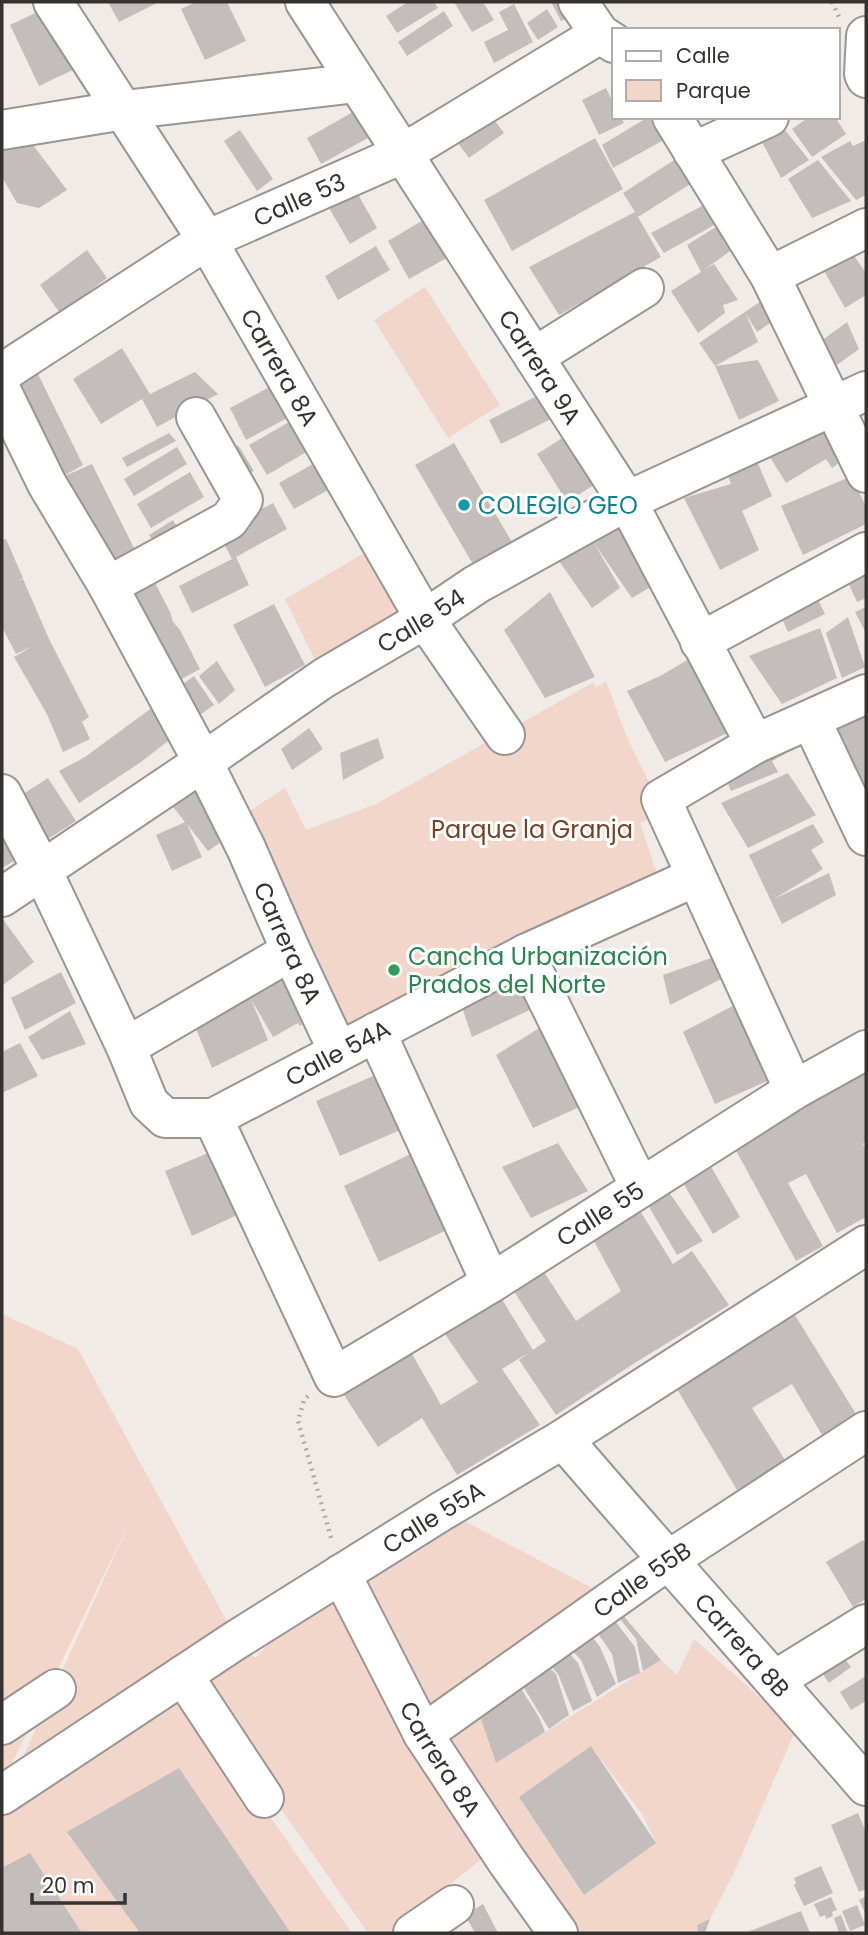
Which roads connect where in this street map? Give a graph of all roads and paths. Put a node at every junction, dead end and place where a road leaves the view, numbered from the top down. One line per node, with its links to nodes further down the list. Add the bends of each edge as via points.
1 (52, 2): 8 (street, Carrera 8A)
2 (305, 2): 7 (street, Carrera 9A)
3 (578, 2): 5 (street)
4 (866, 36): 6 (street)
5 (607, 38): 13 (street, Calle 53)
6 (856, 79)
7 (357, 83): 8 (street); 13 (street, Carrera 9A)
8 (124, 110): 11 (street); 15 (street, Carrera 8A)
9 (673, 119): 12 (street)
10 (765, 119): 12 (street)
11 (2, 130)
12 (693, 152): 16 (street)
13 (402, 154): 15 (street, Calle 53); 18 (street, Carrera 9A)
14 (866, 228): 16 (street)
15 (207, 240): 19 (street, Calle 53); 28 (street, Carrera 8A)
16 (770, 276): 22 (street)
17 (644, 288): 18 (street)
18 (534, 357): 25 (street, Carrera 9A)
19 (2, 373)
20 (866, 391): 22 (street, Calle 54)
21 (2, 392): 27 (street, Carrera 8A, via 47,484)
22 (831, 405): 24 (street); 25 (street, Calle 54)
23 (196, 417): 27 (street, via 243,500 229,520)
24 (866, 473)
25 (627, 501): 28 (street, Calle 54, via 477,584); 29 (street, Carrera 9A)
26 (866, 552): 29 (street)
27 (108, 586): 34 (street, Carrera 8A)
28 (425, 619): 32 (street, Carrera 8A); 34 (street, Calle 54, via 324,678)
29 (700, 642): 33 (street, Carrera 9A)
30 (866, 694): 31 (street)
31 (811, 720): 33 (street); 36 (street)
32 (505, 735)
33 (755, 744): 38 (street, via 661,799)
34 (203, 762): 37 (street, Calle 54); 40 (street, Carrera 8A)
35 (2, 794): 37 (street)
36 (866, 836)
37 (42, 870): 39 (street, Calle 54); 43 (street)
38 (695, 877): 41 (street, Calle 54A); 46 (street)
39 (2, 897)
40 (291, 951): 43 (street); 45 (street, Carrera 8A)
41 (525, 954): 42 (street, Calle 54A); 48 (street)
42 (376, 1032): 45 (street, Calle 54A); 50 (street)
43 (126, 1047): 47 (street, Calle 54A, via 149,1103 165,1118)
44 (866, 1050): 46 (street, Calle 55)
45 (338, 1051): 47 (street, Calle 54A)
46 (794, 1090): 48 (street, Calle 55)
47 (213, 1118): 51 (street)
48 (640, 1187): 50 (street, Calle 55)
49 (866, 1245): 53 (street, Calle 55A)
50 (491, 1283): 51 (street, Calle 55)
51 (334, 1377): 55 (path, via 303,1400 298,1421)
52 (866, 1431): 54 (street, Calle 55B)
53 (563, 1439): 54 (street, Carrera 8B); 55 (street, Calle 55A)
54 (667, 1562): 58 (street, Carrera 8B); 61 (street, Calle 55B)
55 (341, 1574): 57 (street, Calle 55A); 61 (street, Carrera 8A)
56 (866, 1624): 58 (street)
57 (183, 1675): 63 (street, Calle 55A); 64 (street)
58 (775, 1680): 62 (street, Carrera 8B)
59 (56, 1689): 60 (street)
60 (2, 1725)
61 (423, 1734): 67 (street, Carrera 8A)
62 (866, 1786)
63 (2, 1796)
64 (264, 1798)
65 (454, 1905): 66 (street)
66 (413, 1933)
67 (558, 1933)

